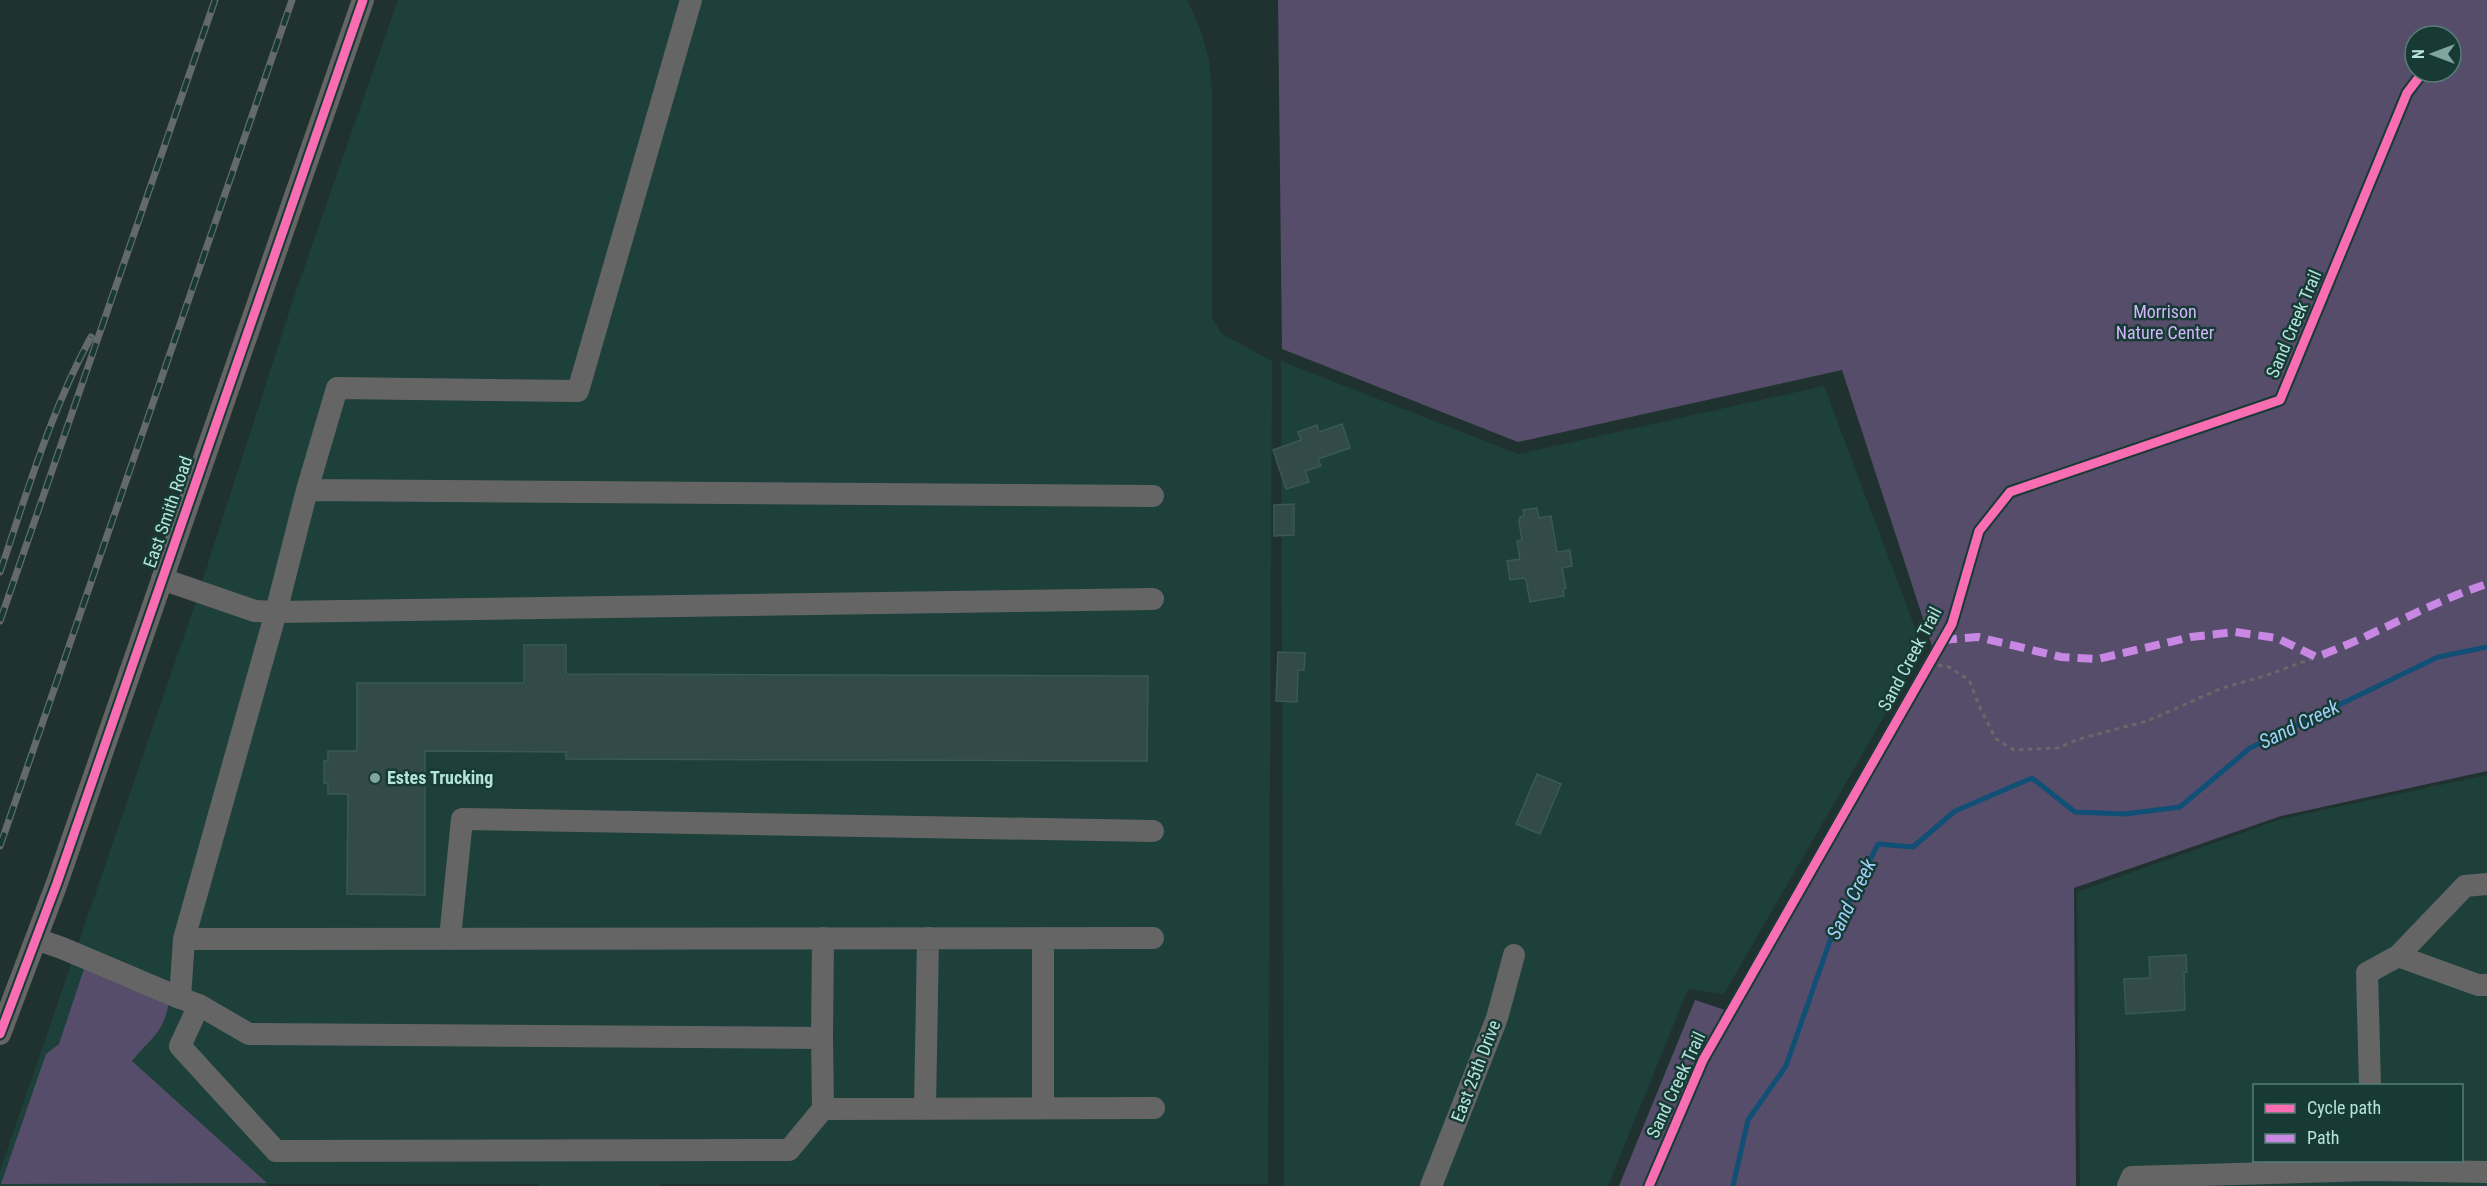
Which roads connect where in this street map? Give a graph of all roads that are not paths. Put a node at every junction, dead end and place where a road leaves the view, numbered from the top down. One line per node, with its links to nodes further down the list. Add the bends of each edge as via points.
1 (363, 0): 5 (street, East Smith Road)
2 (691, 0): 3 (street, via 578,391 337,388)
3 (307, 490): 4 (street); 7 (street)
4 (1153, 496)
5 (162, 579): 7 (street, via 255,611); 15 (street, East Smith Road)
6 (1153, 599): 7 (street)
7 (276, 612): 16 (street)
8 (1153, 831): 10 (street, via 462,819)
9 (2487, 884): 18 (street, via 2465,886)
10 (450, 938): 11 (street); 16 (street)
11 (823, 938): 12 (street); 22 (street)
12 (928, 938): 13 (street); 27 (street)
13 (1043, 938): 14 (street); 24 (street)
14 (1153, 938)
15 (36, 939): 20 (street); 21 (street, East Smith Road)
16 (184, 939): 20 (street)
17 (1515, 955): 30 (street, East 25th Drive, via 1497,1018)
18 (2398, 956): 19 (street, via 2478,985); 23 (street, via 2367,973)
19 (2487, 984)
20 (190, 1002): 22 (street, via 249,1034); 26 (street, via 180,1046 276,1151 789,1150)
21 (0, 1034)
22 (822, 1038): 26 (street)
23 (2370, 1084)
24 (1043, 1107): 25 (street); 27 (street)
25 (1154, 1108)
26 (823, 1109): 27 (street)
27 (925, 1109)
28 (2372, 1166): 29 (street); 31 (street, via 2132,1177)
29 (2487, 1172)
30 (1431, 1186)
31 (2128, 1186)

